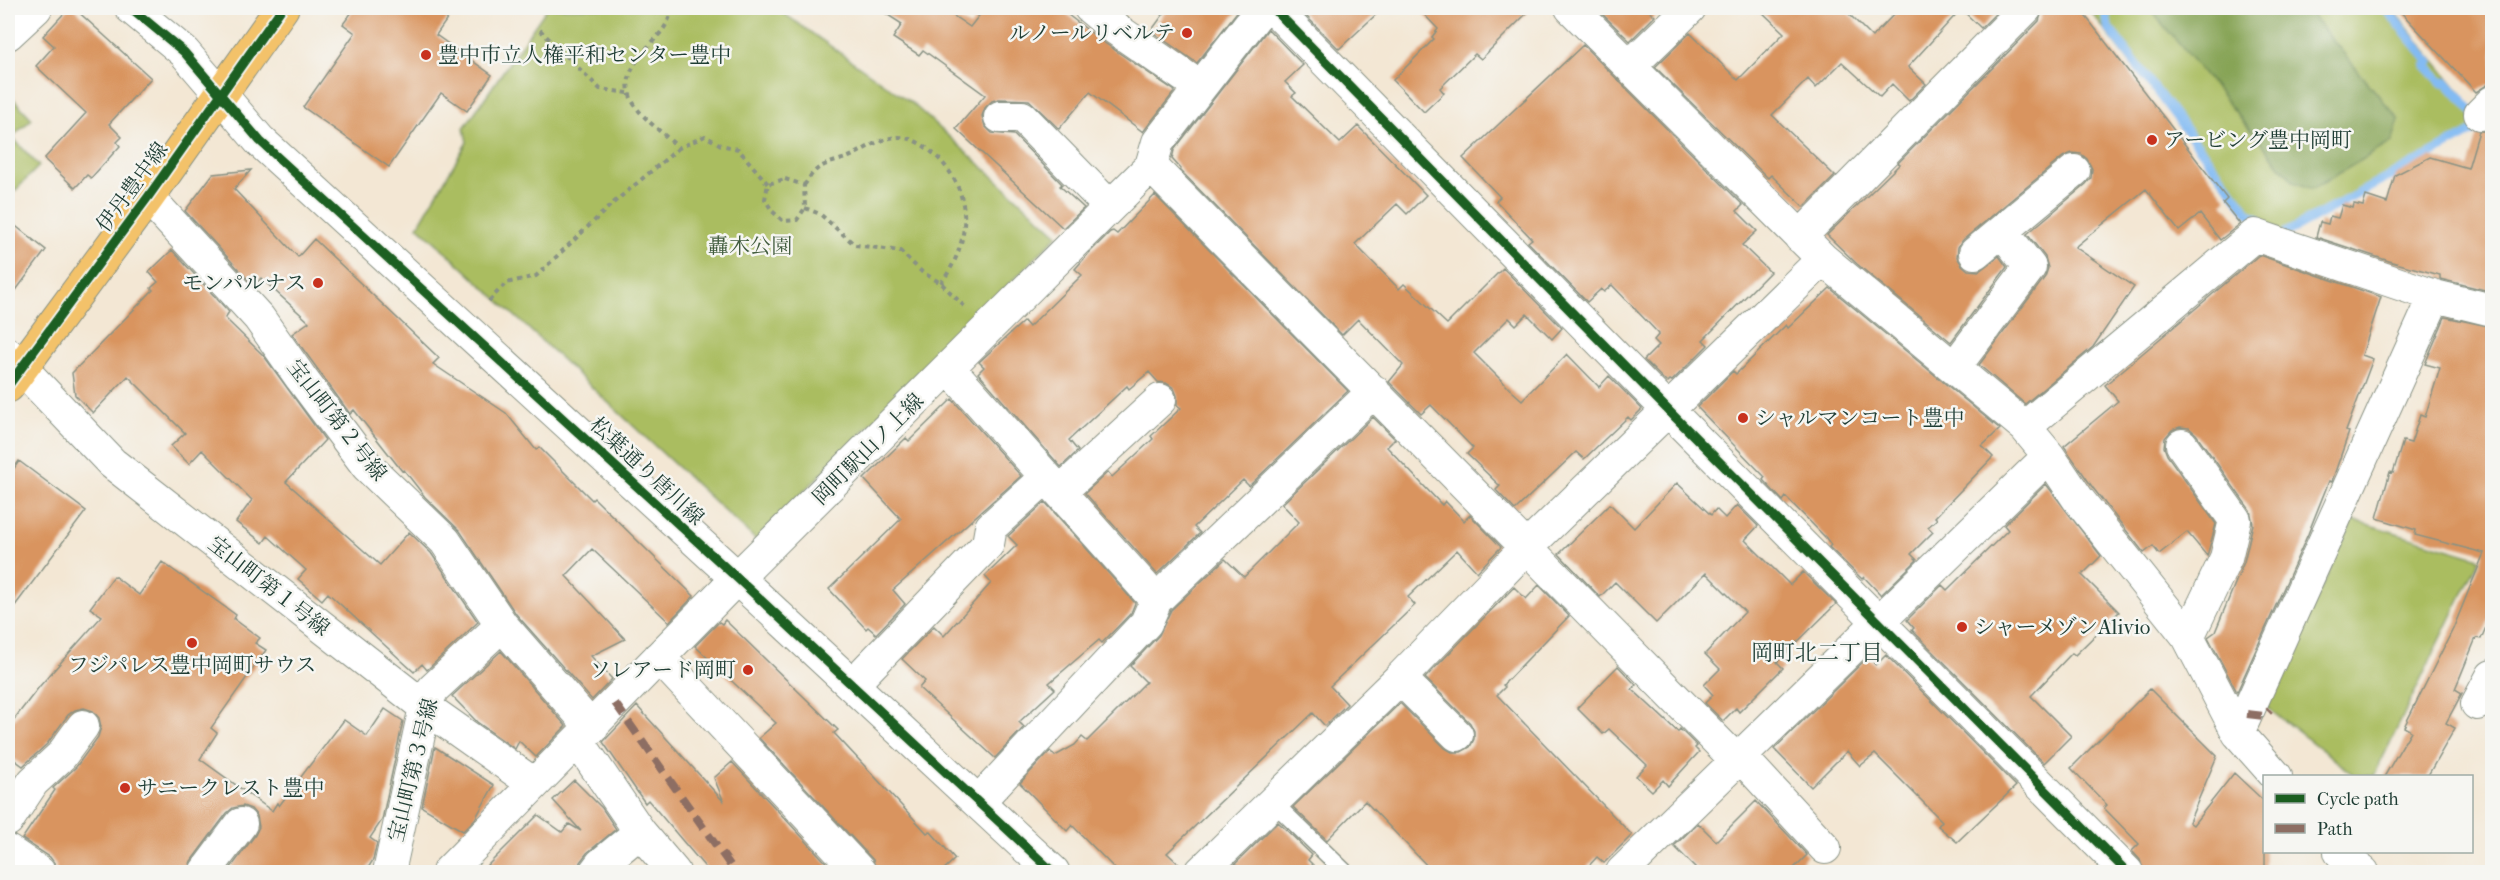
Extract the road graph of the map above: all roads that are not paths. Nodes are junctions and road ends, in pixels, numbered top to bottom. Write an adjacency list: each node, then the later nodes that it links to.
1 (36, 8): 10 (street)
2 (131, 8): 13 (street)
3 (282, 8): 13 (main road, 伊丹豊中線)
4 (1090, 8): 12 (street)
5 (1262, 8): 12 (street, 岡町駅山ノ上線)
6 (1274, 8): 30 (street)
7 (1571, 8): 11 (street)
8 (1690, 8): 11 (street)
9 (2026, 8): 20 (street)
10 (8, 34)
11 (1630, 66): 20 (street)
12 (1200, 87): 15 (street, 岡町駅山ノ上線)
13 (220, 94): 17 (main road, 伊丹豊中線); 36 (street, 松葉通り唐川線)
14 (1000, 117): 18 (street)
15 (1151, 166): 18 (street, 岡町駅山ノ上線); 28 (street)
16 (2074, 171): 19 (street)
17 (148, 197): 27 (main road, 伊丹豊中線); 39 (street, 宝山町第２号線)
18 (1109, 206): 25 (street, 岡町駅山ノ上線)
19 (2002, 231): 21 (street); 26 (street)
20 (1800, 237): 22 (street)
21 (1976, 253)
22 (1823, 259): 26 (street); 30 (street)
23 (2435, 296): 24 (street); 31 (street); 48 (street)
24 (2493, 310)
25 (949, 368): 34 (street); 36 (street, 岡町駅山ノ上線)
26 (1954, 368): 31 (street)
27 (12, 369): 46 (street, 宝山町第１号線)
28 (1374, 391): 35 (street); 37 (street)
29 (1160, 400): 34 (street)
30 (1667, 409): 35 (street); 38 (street)
31 (2025, 427): 33 (street)
32 (2182, 445): 40 (street)
33 (2049, 456): 38 (street); 40 (street)
34 (1053, 484): 37 (street); 44 (street)
35 (1527, 547): 43 (street); 51 (street)
36 (737, 578): 41 (street, 岡町駅山ノ上線); 44 (street, 松葉通り唐川線)
37 (1156, 600): 54 (street)
38 (1878, 621): 51 (street); 72 (street)
39 (502, 625): 46 (street, 宝山町第３号線); 49 (street, 宝山町第２号線)
40 (2188, 637): 48 (street)
41 (659, 657): 49 (street, 岡町駅山ノ上線); 67 (street)
42 (2493, 676): 45 (street)
43 (1400, 678): 50 (street); 55 (street)
44 (852, 685): 54 (street, 松葉通り唐川線)
45 (2476, 704)
46 (425, 707): 53 (street, 宝山町第１号線); 63 (street, 宝山町第３号線)
47 (83, 726): 56 (street)
48 (2238, 733): 52 (street)
49 (585, 734): 53 (street, 岡町駅山ノ上線); 58 (street, 宝山町第２号線)
50 (1457, 735)
51 (1739, 759): 59 (street); 71 (street)
52 (2274, 775)
53 (534, 784): 64 (street, 岡町駅山ノ上線)
54 (978, 802): 68 (street, 松葉通り唐川線)
55 (1273, 802): 69 (street); 70 (lane)
56 (8, 820)
57 (241, 824): 62 (street)
58 (640, 832): 65 (street); 66 (street, 宝山町第２号線)
59 (1825, 848)
60 (8, 851): 61 (street)
61 (39, 873)
62 (204, 873)
63 (389, 873)
64 (448, 873)
65 (595, 873)
66 (674, 873)
67 (860, 873)
68 (1053, 873)
69 (1201, 873)
70 (1344, 873)
71 (1622, 873)
72 (2127, 873)

